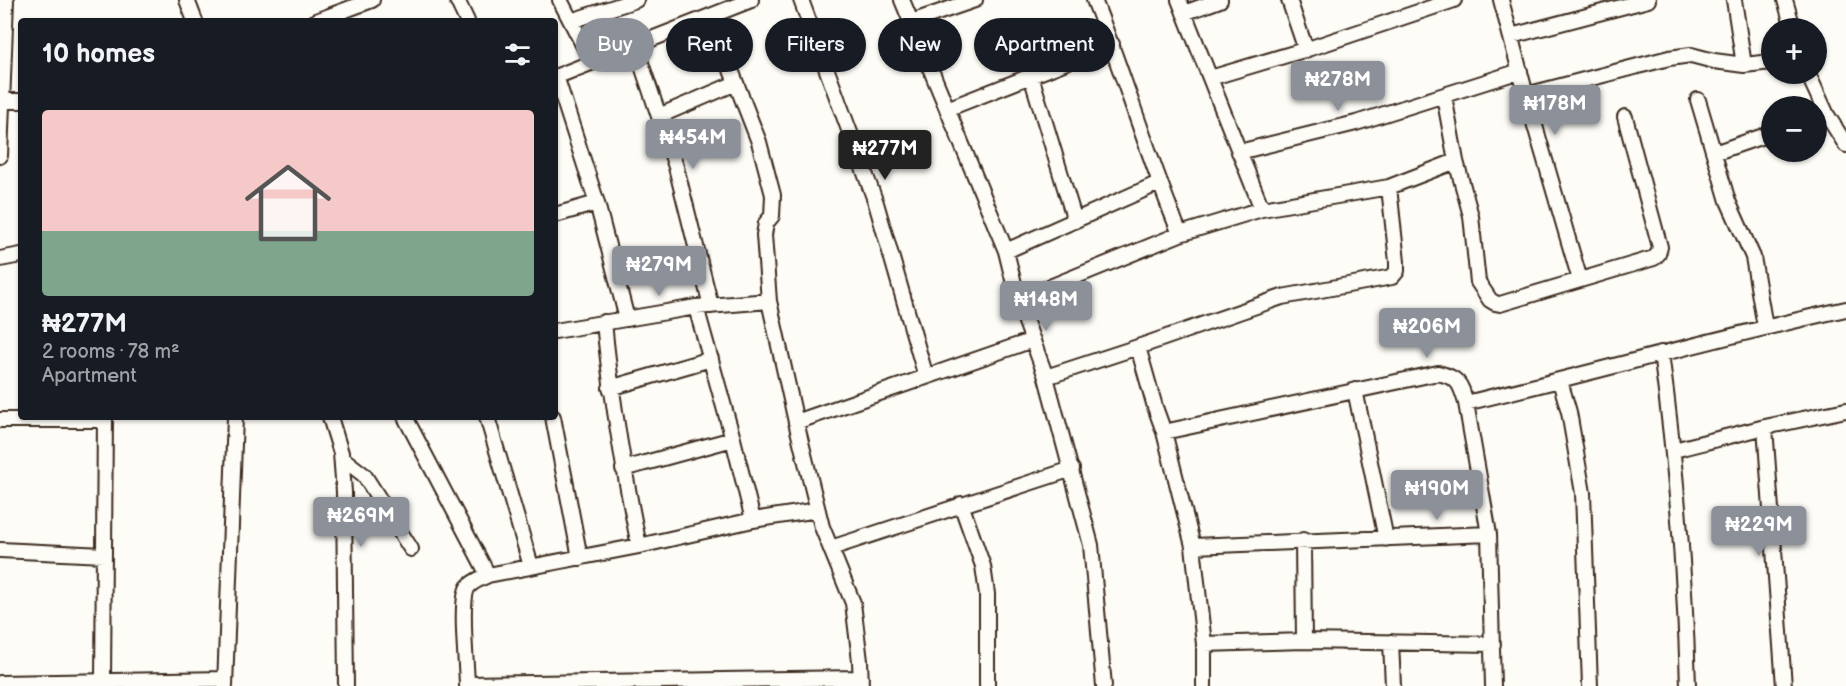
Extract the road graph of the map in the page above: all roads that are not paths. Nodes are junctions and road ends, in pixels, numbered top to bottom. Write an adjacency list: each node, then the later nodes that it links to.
1 (6, 0): 50 (street)
2 (187, 0): 22 (street)
3 (372, 0): 23 (street)
4 (457, 0): 24 (street)
5 (560, 0): 29 (street)
6 (636, 0): 29 (street)
7 (801, 0): 86 (street)
8 (902, 0): 25 (street)
9 (975, 0): 26 (street)
10 (1094, 0): 27 (street)
11 (1220, 0): 20 (street)
12 (1289, 0): 33 (street)
13 (1454, 0): 19 (street)
14 (1501, 0): 31 (street)
15 (1648, 0): 31 (street)
16 (1734, 0): 36 (street)
17 (1785, 0): 28 (street)
18 (747, 1): 21 (street)
19 (1428, 4): 33 (street)
20 (1181, 6): 44 (street)
21 (710, 16): 32 (street); 45 (street)
22 (194, 18)
23 (324, 18)
24 (466, 18)
25 (909, 18)
26 (923, 18)
27 (1101, 18)
28 (1790, 18)
29 (571, 21): 30 (street)
30 (576, 31)
31 (1511, 36): 38 (street)
32 (654, 38)
33 (1306, 50): 44 (street)
34 (1115, 53): 62 (street)
35 (1761, 63): 36 (street)
36 (1744, 65): 47 (street)
37 (576, 69): 42 (street)
38 (1520, 71): 47 (street); 48 (street)
39 (644, 72): 53 (street)
40 (932, 72): 52 (street)
41 (1041, 72): 43 (street)
42 (558, 75)
43 (1031, 76): 52 (street); 67 (street)
44 (1210, 78): 58 (street)
45 (736, 82): 53 (street); 74 (street)
46 (558, 85): 64 (street)
47 (1526, 95): 72 (street)
48 (1444, 96): 58 (street); 61 (street)
49 (1698, 100): 59 (street)
50 (2, 101): 51 (street); 60 (street)
51 (18, 101)
52 (947, 109): 69 (street)
53 (659, 116): 75 (street)
54 (1625, 117): 72 (street)
55 (1827, 121): 57 (street)
56 (1761, 137): 59 (street)
57 (1845, 141)
58 (1239, 152): 65 (street)
59 (1714, 153): 80 (street)
60 (0, 156)
61 (1456, 161): 63 (street); 72 (street)
62 (1159, 183): 67 (street); 68 (street)
63 (1389, 187): 65 (street); 83 (street)
64 (597, 203): 66 (street); 78 (street)
65 (1262, 209): 68 (street)
66 (558, 214)
67 (1075, 221): 69 (street)
68 (1180, 234): 73 (street)
69 (1006, 251): 73 (street)
70 (18, 256): 71 (street)
71 (0, 259)
72 (1581, 280)
73 (1018, 300): 82 (street)
74 (769, 301): 75 (street); 101 (street)
75 (711, 306): 76 (street)
76 (696, 307): 78 (street); 85 (street)
77 (1846, 309): 80 (street)
78 (627, 319): 79 (street)
79 (604, 322): 81 (street); 89 (street)
80 (1765, 327): 84 (street)
81 (558, 330)
82 (1033, 340): 86 (street); 87 (street)
83 (1138, 347): 87 (street); 103 (street)
84 (1661, 353): 88 (street); 105 (street)
85 (711, 359): 89 (street); 104 (street)
86 (926, 377): 101 (street)
87 (1046, 377): 108 (street)
88 (1560, 381): 91 (street); 139 (street)
89 (610, 388): 107 (street)
90 (1355, 390): 91 (street); 103 (street); 113 (street)
91 (1466, 403): 112 (street)
92 (1846, 410): 102 (street)
93 (0, 420): 94 (street)
94 (18, 420)
95 (105, 420): 120 (street)
96 (235, 420): 131 (street)
97 (331, 420): 106 (street)
98 (407, 420): 123 (street)
99 (488, 420): 122 (street)
100 (554, 420): 121 (street)
101 (796, 422): 110 (street)
102 (1765, 427): 105 (street); 141 (street)
103 (1164, 432): 116 (street)
104 (733, 439): 107 (street); 111 (street)
105 (1674, 450): 140 (street)
106 (342, 458): 118 (street); 133 (street)
107 (623, 469): 115 (street)
108 (1072, 469): 109 (street); 135 (street)
109 (961, 504): 117 (street); 134 (street)
110 (818, 510): 111 (street); 117 (street)
111 (753, 520): 115 (street)
112 (1489, 534): 113 (street); 127 (street)
113 (1386, 539): 114 (street)
114 (1303, 540): 116 (street); 124 (street)
115 (639, 546): 121 (street)
116 (1193, 546): 126 (street)
117 (831, 548): 129 (street)
118 (411, 549)
119 (0, 550): 120 (street)
120 (104, 555): 128 (street)
121 (580, 558): 122 (street)
122 (531, 566): 123 (street)
123 (489, 575): 132 (street)
124 (1304, 641): 125 (street); 126 (street)
125 (1391, 642): 127 (street); 137 (street)
126 (1204, 644): 136 (street)
127 (1493, 644): 138 (street)
128 (103, 681): 130 (street); 131 (street)
129 (861, 682): 132 (street)
130 (0, 683)
131 (225, 683)
132 (467, 685)
133 (346, 686)
134 (987, 686)
135 (1104, 686)
136 (1204, 686)
137 (1393, 686)
138 (1493, 686)
139 (1590, 686)
140 (1688, 686)
141 (1784, 686)

